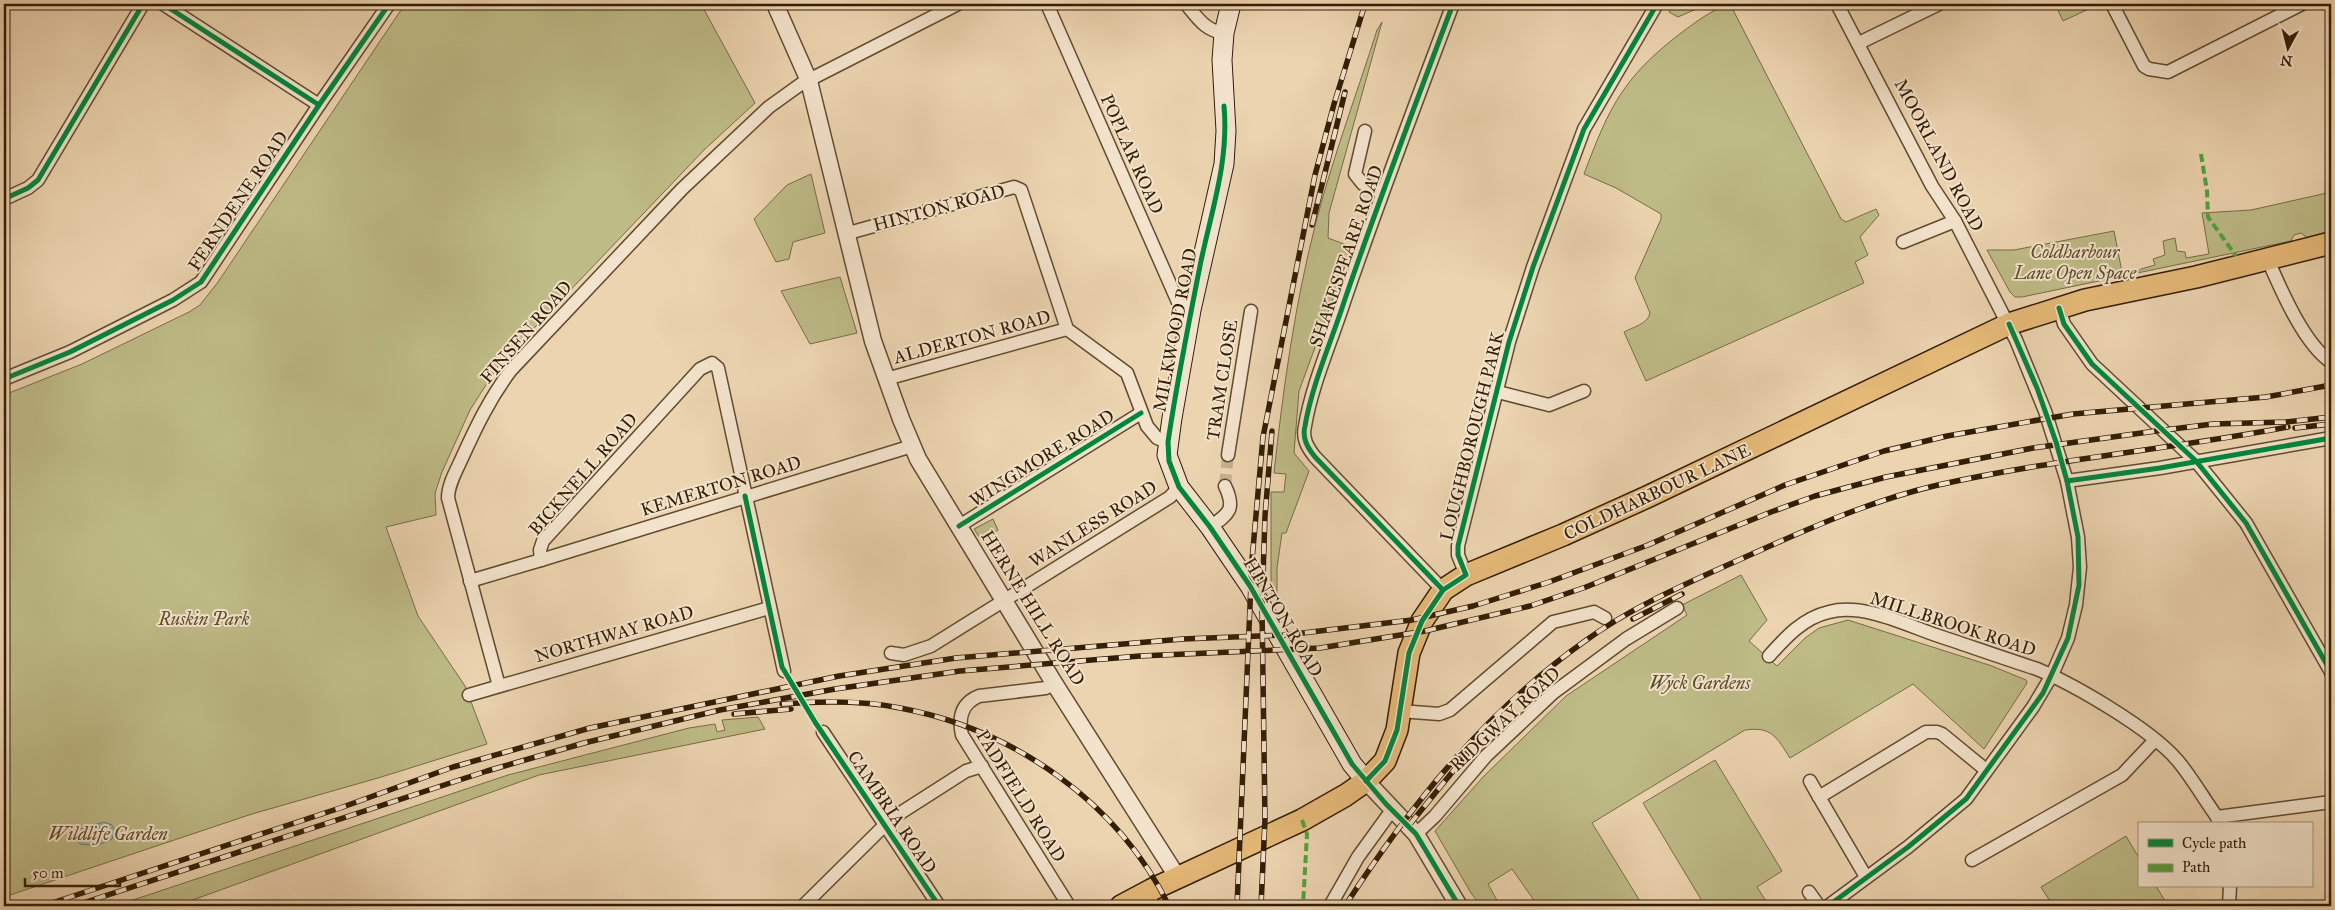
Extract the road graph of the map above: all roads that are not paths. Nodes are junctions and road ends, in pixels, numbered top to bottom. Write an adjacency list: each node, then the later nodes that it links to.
1 (143, 4): 21 (street)
2 (163, 4): 18 (street)
3 (389, 4): 18 (street, FERNDENE ROAD)
4 (775, 4): 17 (street, HERNE HILL ROAD)
5 (958, 4): 17 (street, FINSEN ROAD)
6 (1047, 4): 28 (street, POPLAR ROAD)
7 (1186, 4): 15 (street)
8 (1231, 4): 15 (main road, MILKWOOD ROAD)
9 (1453, 4): 20 (street, SHAKESPEARE ROAD)
10 (1657, 4): 36 (street, LOUGHBOROUGH PARK)
11 (1837, 4): 16 (street, MOORLAND ROAD)
12 (1939, 4): 16 (street)
13 (2112, 4): 14 (street)
14 (2302, 4)
15 (1224, 32): 28 (main road, MILKWOOD ROAD)
16 (1859, 43): 22 (street, MOORLAND ROAD)
17 (809, 81): 23 (street, HERNE HILL ROAD); 51 (street, FINSEN ROAD)
18 (318, 105): 33 (street, FERNDENE ROAD)
19 (1365, 131): 20 (street)
20 (1381, 192): 52 (street, SHAKESPEARE ROAD)
21 (4, 199)
22 (1954, 221): 24 (street); 30 (street, MOORLAND ROAD)
23 (845, 234): 31 (street, HINTON ROAD); 34 (street, HERNE HILL ROAD)
24 (1903, 242)
25 (2331, 244): 26 (main road, COLDHARBOUR LANE)
26 (2268, 260): 27 (main road, COLDHARBOUR LANE); 32 (street)
27 (2058, 308): 30 (main road, COLDHARBOUR LANE); 42 (street)
28 (1191, 310): 39 (main road, MILKWOOD ROAD)
29 (1251, 311): 41 (street, TRAM CLOSE)
30 (2009, 324): 43 (street, MOORLAND ROAD); 50 (main road, COLDHARBOUR LANE)
31 (1067, 329): 34 (street, ALDERTON ROAD); 37 (street)
32 (2331, 362)
33 (4, 379)
34 (886, 379): 40 (street, HERNE HILL ROAD)
35 (1584, 391): 36 (street)
36 (1498, 392): 50 (street, LOUGHBOROUGH PARK)
37 (1141, 413): 39 (street); 47 (street, WINGMORE ROAD)
38 (2331, 438): 42 (street)
39 (1168, 442): 45 (main road, HINTON ROAD)
40 (912, 446): 46 (street, KEMERTON ROAD); 47 (street, HERNE HILL ROAD)
41 (1228, 455)
42 (2196, 461): 43 (street); 60 (street)
43 (2067, 481): 61 (street, MOORLAND ROAD)
44 (1225, 486): 48 (street)
45 (1179, 487): 48 (main road, HINTON ROAD); 53 (street, WANLESS ROAD)
46 (745, 496): 49 (street, KEMERTON ROAD); 49 (street, BICKNELL ROAD); 54 (street)
47 (959, 526): 53 (street, HERNE HILL ROAD)
48 (1210, 527): 70 (main road, HINTON ROAD)
49 (541, 560): 51 (street, BICKNELL ROAD)
50 (1466, 575): 52 (main road, COLDHARBOUR LANE)
51 (470, 581): 63 (street, FINSEN ROAD)
52 (1443, 590): 65 (main road, COLDHARBOUR LANE)
53 (1004, 600): 57 (street, WANLESS ROAD); 62 (street, HERNE HILL ROAD)
54 (770, 608): 59 (street); 63 (street, NORTHWAY ROAD)
55 (1677, 608): 77 (street, RIDGWAY ROAD)
56 (1605, 618): 65 (street)
57 (891, 653)
58 (1769, 656): 61 (street, MILLBROOK ROAD)
59 (784, 671)
60 (2331, 672)
61 (2052, 675): 67 (street, MILLBROOK ROAD); 69 (street, MOORLAND ROAD)
62 (1054, 683): 68 (street, PADFIELD ROAD); 80 (street, HERNE HILL ROAD)
63 (499, 686): 64 (street, NORTHWAY ROAD)
64 (469, 695)
65 (1400, 711): 70 (main road, COLDHARBOUR LANE)
66 (823, 732): 76 (street, CAMBRIA ROAD)
67 (2154, 740): 75 (street, MILLBROOK ROAD); 78 (street)
68 (982, 766): 76 (street); 87 (street, PADFIELD ROAD)
69 (1986, 770): 72 (street); 79 (street, MOORLAND ROAD)
70 (1366, 781): 74 (street); 80 (main road, COLDHARBOUR LANE)
71 (1810, 781): 72 (street)
72 (1819, 797): 79 (street)
73 (2331, 802): 75 (street)
74 (1392, 810): 77 (street); 89 (street)
75 (2218, 820)
76 (885, 824): 85 (street); 86 (street, CAMBRIA ROAD)
77 (1416, 834): 90 (street)
78 (1972, 860)
79 (1866, 877): 84 (street, MOORLAND ROAD)
80 (1178, 878): 83 (main road, COLDHARBOUR LANE)
81 (2230, 888): 92 (street)
82 (1809, 892): 91 (street)
83 (1150, 899): 88 (main road, COLDHARBOUR LANE)
84 (1836, 904)
85 (803, 906)
86 (939, 906)
87 (1069, 906)
88 (1121, 906)
89 (1330, 906)
90 (1459, 906)
91 (1819, 906)
92 (2229, 906)

